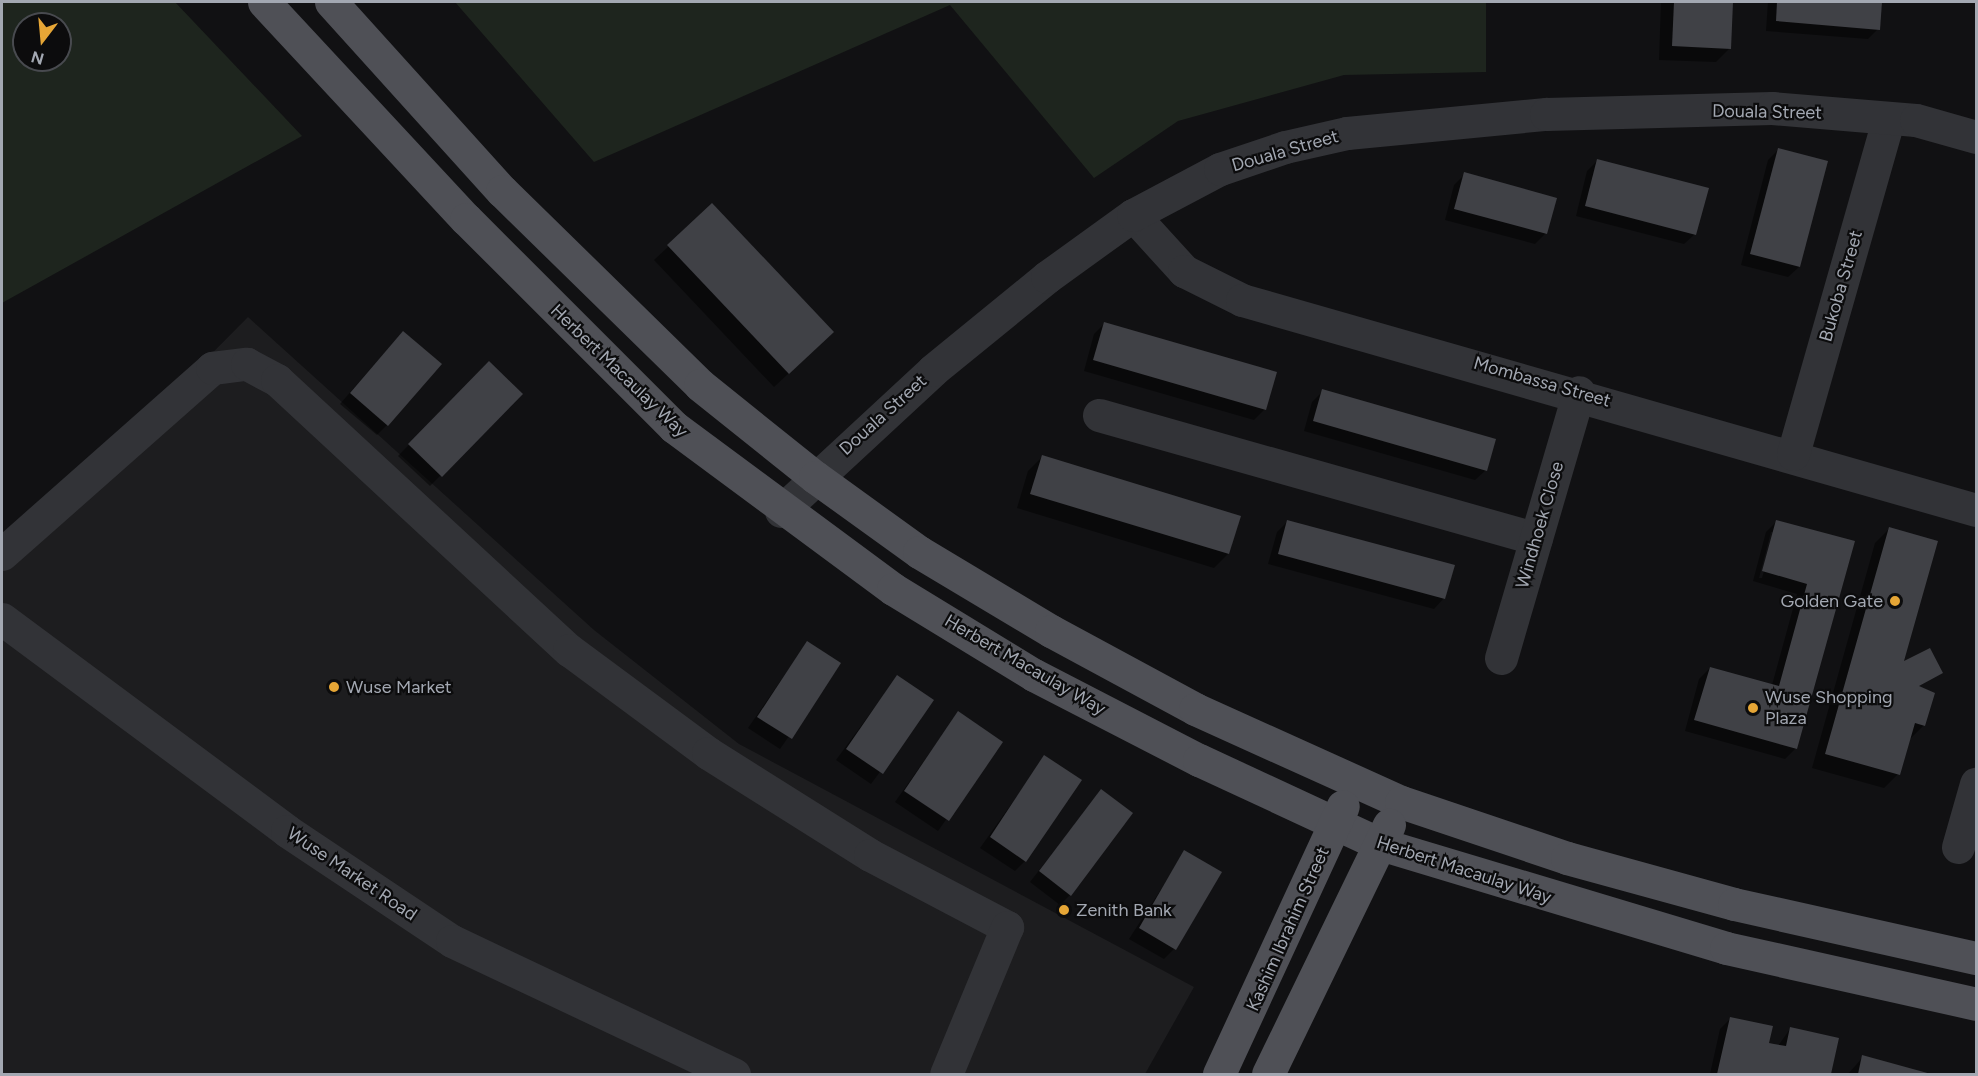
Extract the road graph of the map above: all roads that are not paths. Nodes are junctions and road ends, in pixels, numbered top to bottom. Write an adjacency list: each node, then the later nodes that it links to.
1 (264, 2): 11 (main road, Herbert Macaulay Way)
2 (334, 4): 9 (main road)
3 (1889, 117): 4 (street, Douala Street); 5 (street, Douala Street); 8 (street, Bukoba Street)
4 (1977, 137)
5 (1133, 215): 6 (street, Mombassa Street); 9 (street, Douala Street)
6 (1579, 392): 8 (street, Mombassa Street); 12 (street, Windhoek Close)
7 (1099, 415): 12 (street)
8 (1793, 454): 10 (street, Mombassa Street)
9 (815, 477): 11 (street, Douala Street); 16 (main road)
10 (1977, 510)
11 (782, 511): 19 (main road, Herbert Macaulay Way)
12 (1536, 539): 15 (street, Windhoek Close)
13 (2, 554): 25 (street)
14 (2, 618): 24 (street, Wuse Market Road)
15 (1501, 658)
16 (1354, 782): 18 (main road); 19 (main road, Kashim Ibrahim Street)
17 (1977, 784): 21 (street)
18 (1401, 802): 20 (main road); 22 (main road)
19 (1335, 825): 20 (main road, Herbert Macaulay Way); 26 (main road, Kashim Ibrahim Street)
20 (1380, 844): 23 (main road, Herbert Macaulay Way); 27 (main road)
21 (1958, 847)
22 (1977, 958)
23 (1977, 1004)
24 (735, 1074)
25 (946, 1074)
26 (1219, 1074)
27 (1268, 1074)

